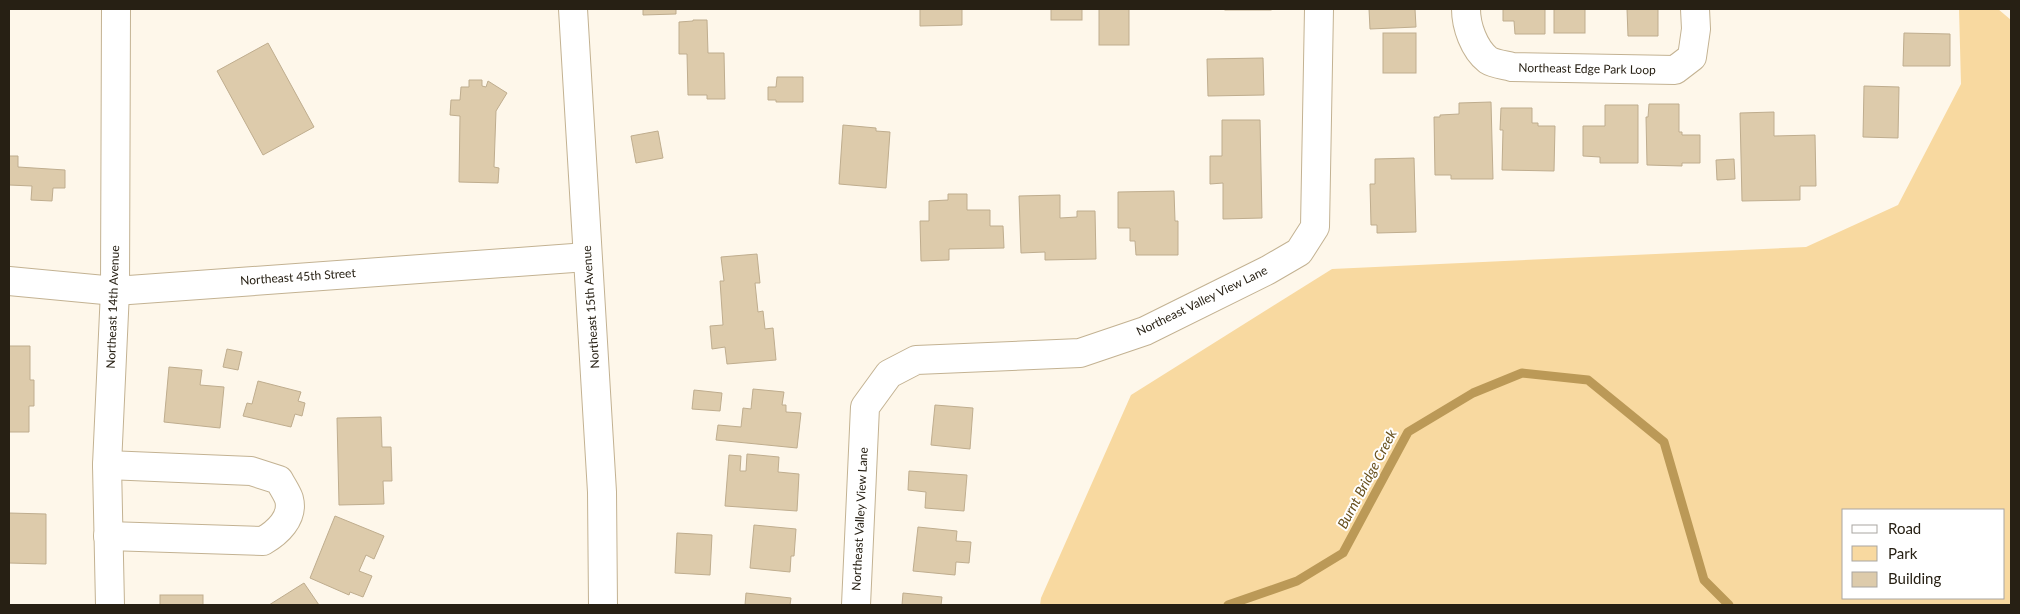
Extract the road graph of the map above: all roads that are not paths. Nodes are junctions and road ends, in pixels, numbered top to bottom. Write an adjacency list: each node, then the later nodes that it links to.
1 (116, 9): 8 (street, Northeast 14th Avenue)
2 (573, 9): 6 (street, Northeast 15th Avenue)
3 (1319, 9): 13 (street, Northeast Valley View Lane)
4 (1466, 9): 5 (street, Northeast Edge Park Loop)
5 (1695, 9)
6 (587, 257): 8 (street, Northeast 45th Street); 12 (street, Northeast 15th Avenue)
7 (9, 282): 8 (street, Northeast 45th Street)
8 (115, 291): 9 (street, Northeast 14th Avenue)
9 (108, 465): 10 (street, Northeast 14th Avenue); 10 (street)
10 (108, 536): 11 (street, Northeast 14th Avenue)
11 (110, 605)
12 (603, 605)
13 (856, 605)

